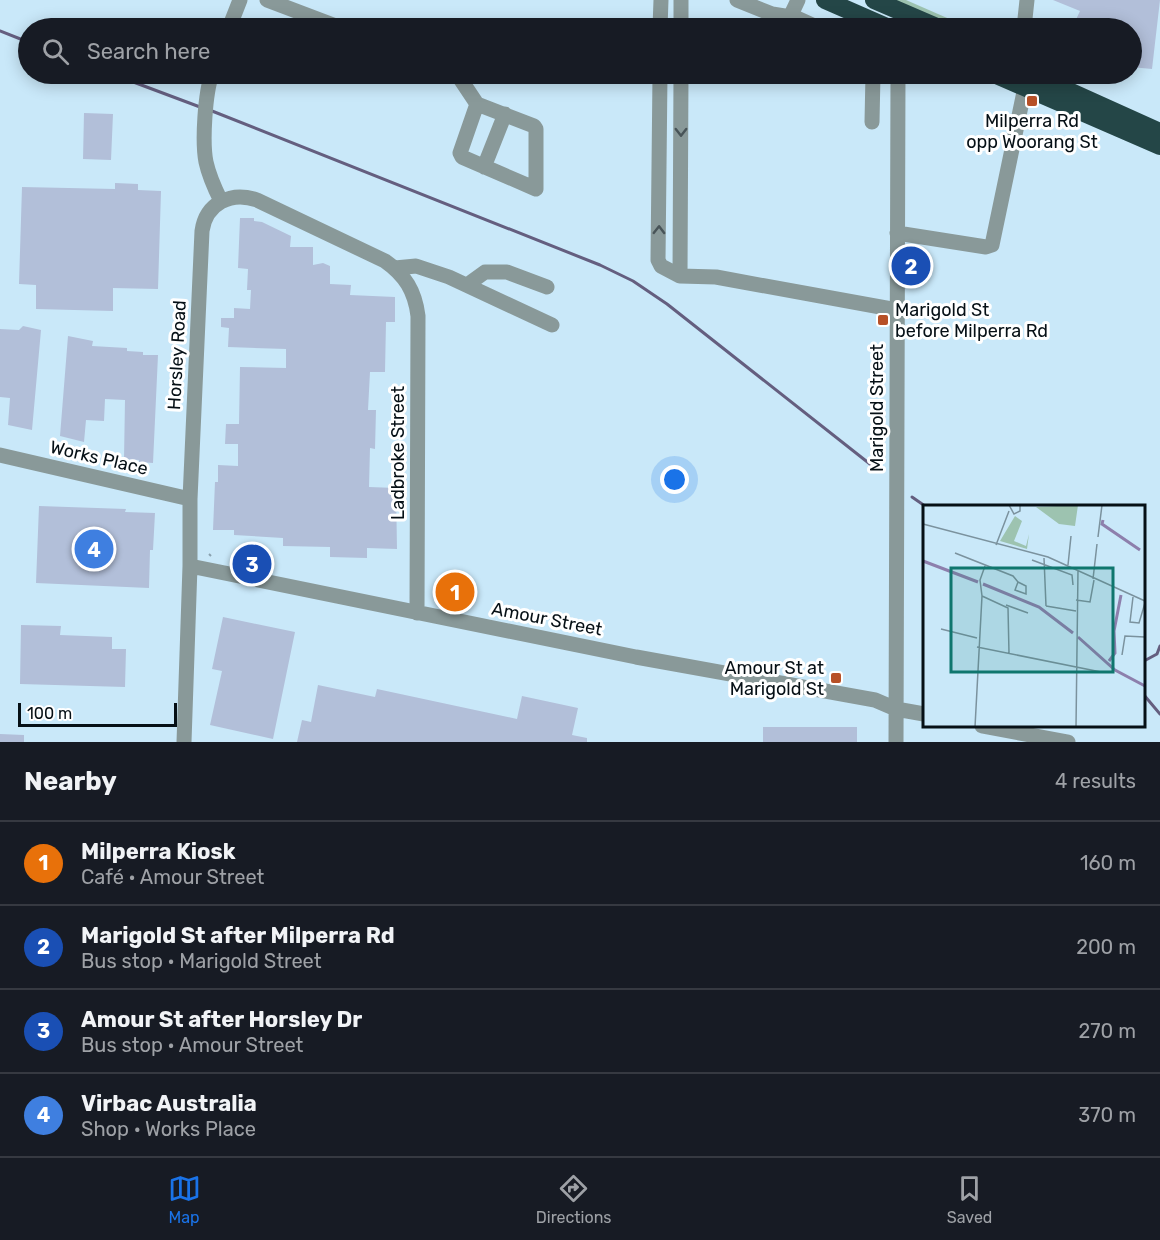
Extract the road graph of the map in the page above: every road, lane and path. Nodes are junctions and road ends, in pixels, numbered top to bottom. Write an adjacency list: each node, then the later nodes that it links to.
1 (240, 0): 11 (street)
2 (267, 0): 12 (street)
3 (661, 0): 13 (street)
4 (681, 0): 14 (street)
5 (737, 0): 10 (street)
6 (798, 0): 10 (street)
7 (825, 0): 16 (highway)
8 (873, 0): 17 (highway)
9 (1027, 0): 18 (street)
10 (790, 17): 15 (street)
11 (233, 18)
12 (315, 18)
13 (660, 18)
14 (681, 18)
15 (797, 18)
16 (866, 18)
17 (901, 18)
18 (1025, 18)
19 (209, 84): 34 (street)
20 (464, 84): 28 (street)
21 (660, 84): 37 (street, one-way to 21)
22 (681, 84): 37 (street, one-way to 37)
23 (873, 84): 29 (street)
24 (898, 84): 29 (street, Marigold Street)
25 (1022, 84): 35 (street)
26 (1033, 84): 32 (highway)
27 (1036, 84): 31 (highway)
28 (477, 104): 30 (street); 33 (street)
29 (898, 108): 35 (street, Marigold Street)
30 (505, 114): 33 (street); 33 (street)
31 (1160, 132)
32 (1160, 146)
33 (484, 167)
34 (221, 201): 36 (street); 43 (street, Horsley Road)
35 (897, 233): 40 (street, Marigold Street)
36 (394, 268): 38 (street); 45 (street, Ladbroke Street)
37 (680, 276): 40 (street)
38 (466, 285): 39 (street); 41 (street)
39 (547, 287)
40 (897, 310): 46 (street, Marigold Street)
41 (552, 325)
42 (0, 455): 43 (street, Works Place)
43 (190, 499): 44 (street, Horsley Road)
44 (190, 566): 45 (street, Amour Street); 49 (street, Horsley Road)
45 (417, 612): 46 (street, Amour Street)
46 (896, 709): 47 (street, Amour Street); 50 (street, Marigold Street)
47 (923, 714)
48 (987, 727): 51 (street)
49 (184, 742)
50 (896, 742)
51 (1068, 742)

